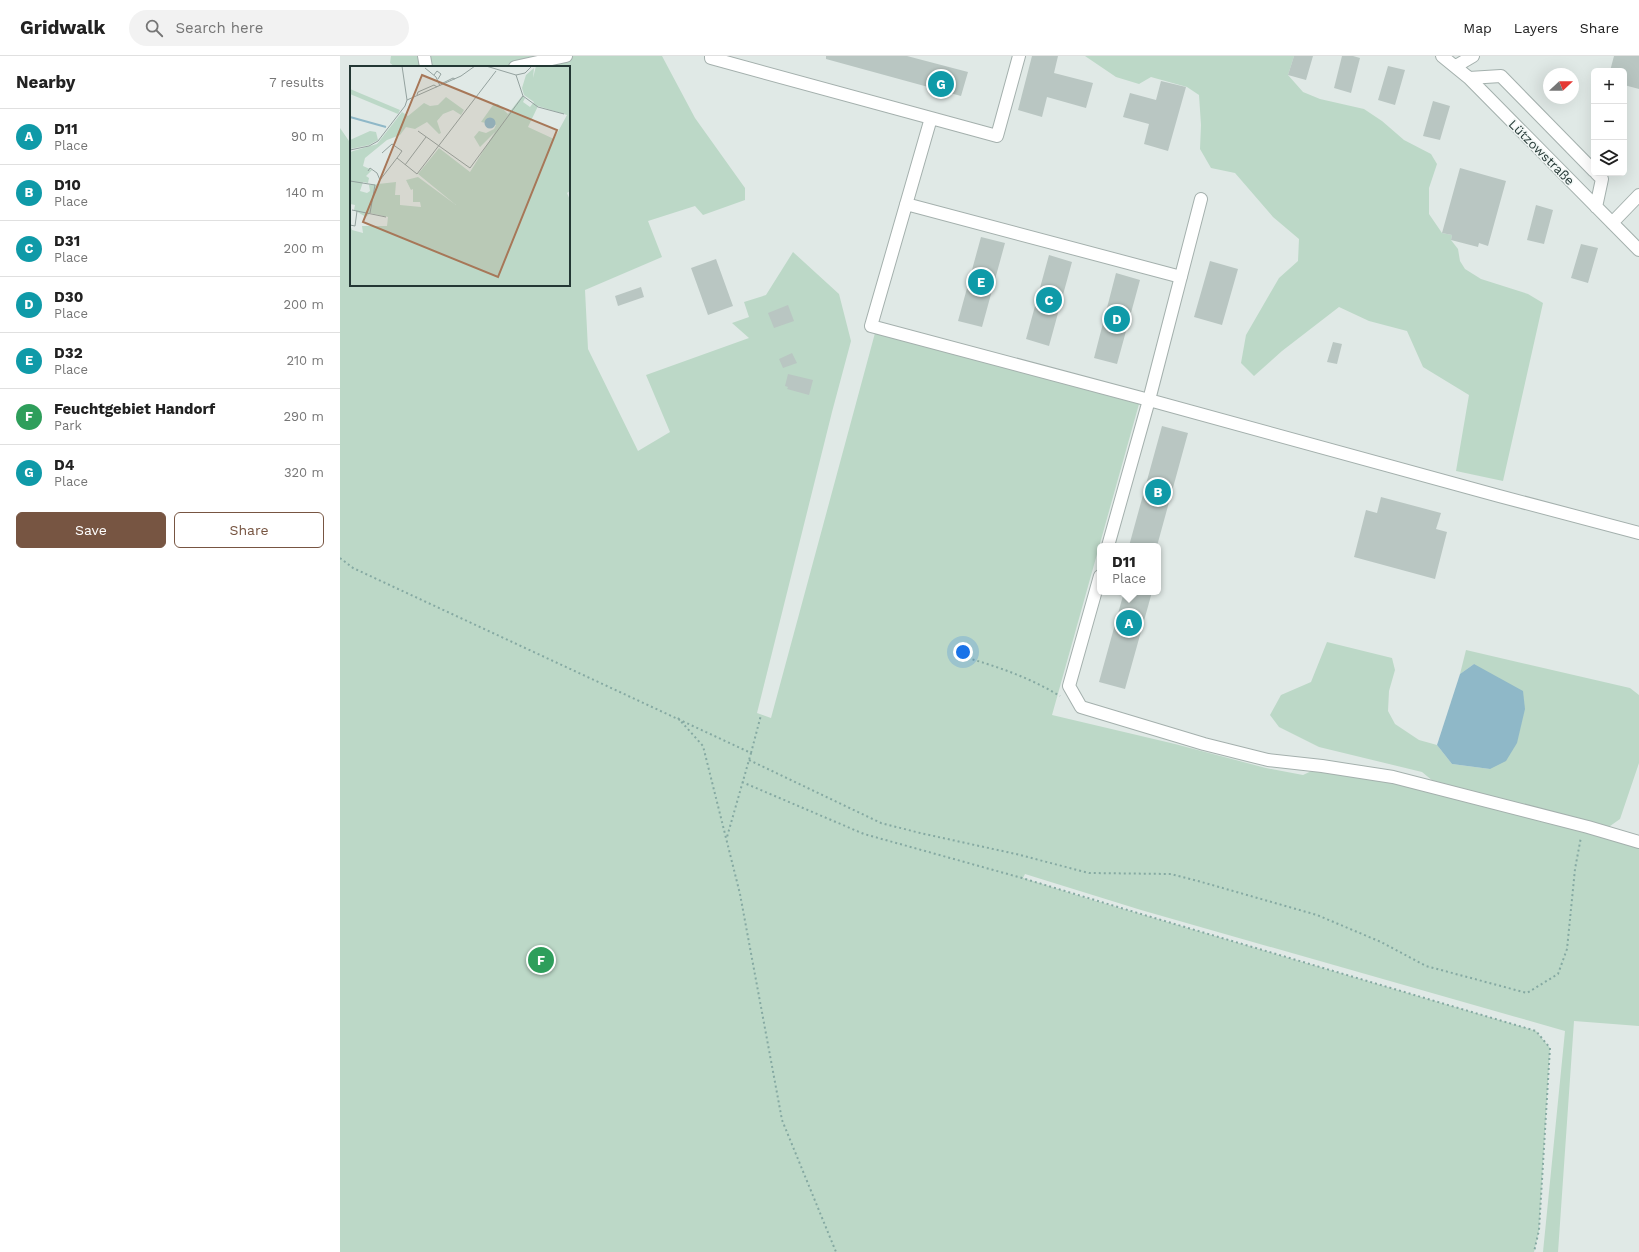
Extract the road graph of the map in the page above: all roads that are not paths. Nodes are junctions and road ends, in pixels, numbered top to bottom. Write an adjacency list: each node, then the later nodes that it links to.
1 (424, 56): 7 (street)
2 (566, 56): 8 (street)
3 (712, 56): 11 (street)
4 (1019, 56): 11 (street)
5 (1442, 56): 9 (street, Lützowstraße)
6 (1473, 56): 9 (street)
7 (426, 66)
8 (520, 66)
9 (1456, 66): 10 (street, Lützowstraße)
10 (1468, 78): 12 (street); 17 (street, Lützowstraße)
11 (931, 118): 16 (street)
12 (1591, 168)
13 (1599, 176): 17 (street)
14 (1639, 196): 18 (street)
15 (1201, 199): 21 (street)
16 (906, 204): 21 (street); 22 (street)
17 (1596, 207): 18 (street, Lützowstraße)
18 (1612, 222): 19 (street, Lützowstraße)
19 (1633, 239): 20 (street, Lützowstraße)
20 (1639, 250)
21 (1181, 277): 22 (street)
22 (1149, 400): 23 (street); 24 (street)
23 (1639, 533)
24 (1109, 543)
25 (1097, 587): 26 (street)
26 (1639, 842)

